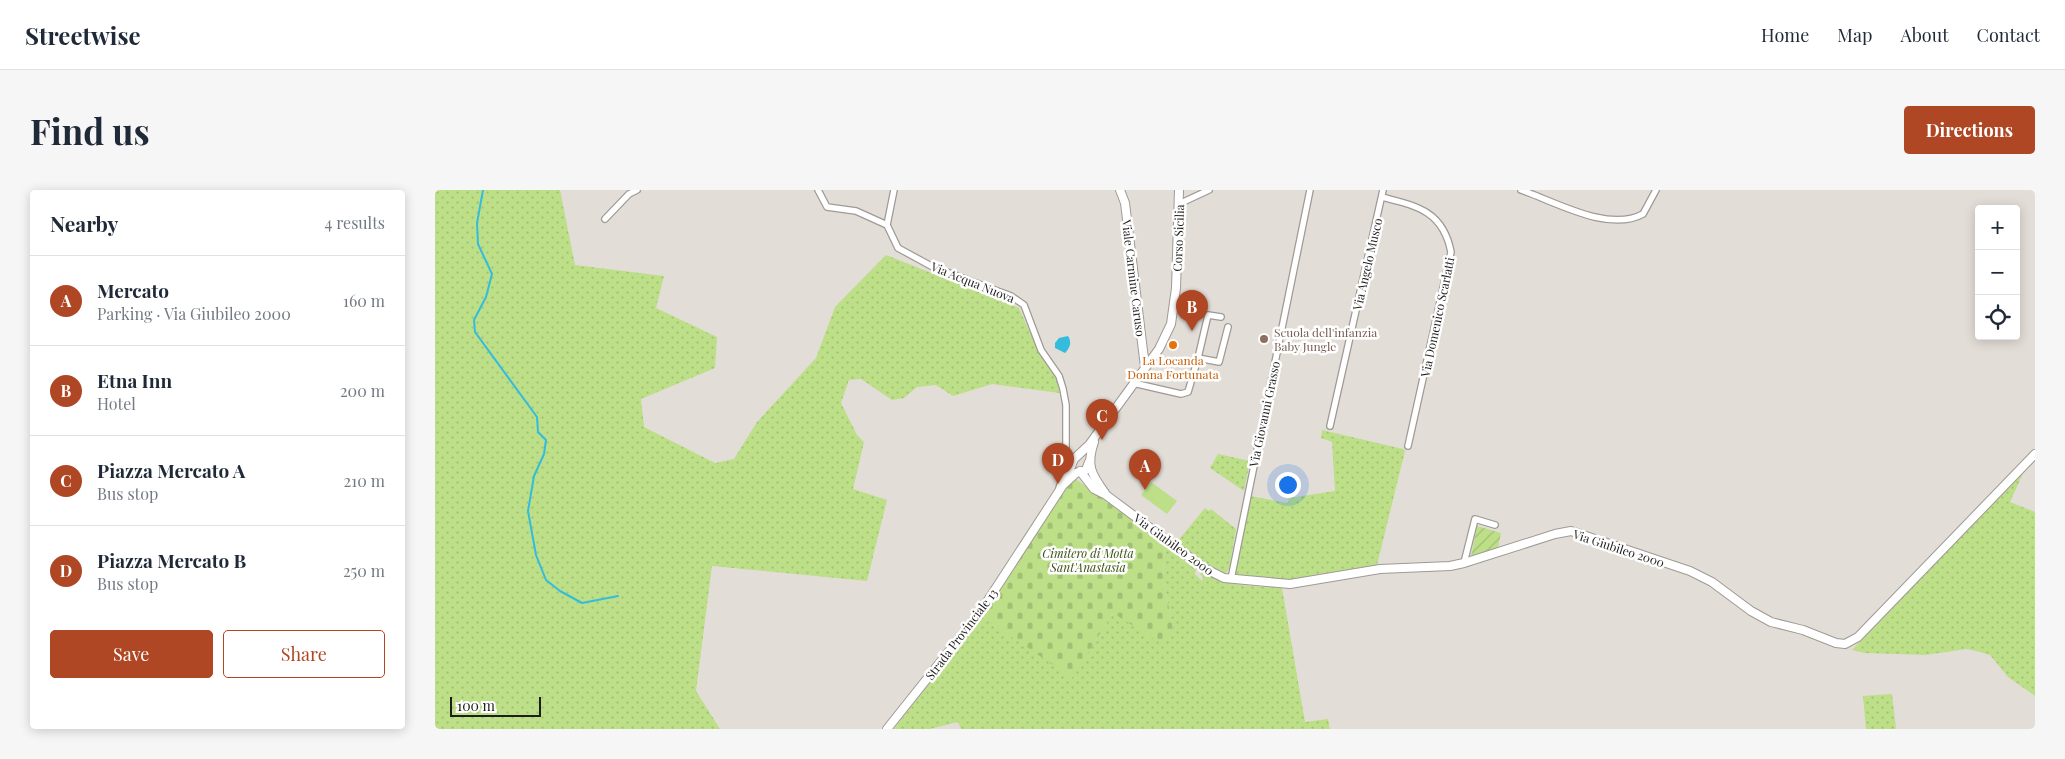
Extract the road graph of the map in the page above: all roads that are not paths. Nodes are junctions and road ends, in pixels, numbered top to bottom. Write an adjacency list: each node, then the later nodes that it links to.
1 (637, 190): 13 (street)
2 (818, 190): 14 (street)
3 (894, 190): 14 (street)
4 (1120, 190): 18 (street, Viale Carmine Caruso)
5 (1179, 190): 12 (street, Corso Sicilia)
6 (1209, 190): 12 (street)
7 (1310, 190): 33 (street, Via Giovanni Grasso)
8 (1383, 190): 11 (street, Via Angelo Musco)
9 (1521, 190): 10 (street)
10 (1656, 190)
11 (1382, 197): 20 (street, Via Angelo Musco); 22 (street, Via Domenico Scarlatti)
12 (1179, 204): 18 (street, Corso Sicilia)
13 (605, 219)
14 (887, 225): 25 (street, Via Acqua Nuova)
15 (1221, 318): 17 (street)
16 (1228, 327): 17 (street)
17 (1198, 358): 19 (street)
18 (1145, 367): 19 (street)
19 (1133, 383): 21 (street)
20 (1330, 426)
21 (1096, 435): 24 (street); 26 (street)
22 (1408, 446)
23 (2035, 454): 32 (street, Via Giubileo 2000)
24 (1080, 455): 25 (street); 26 (street)
25 (1071, 462): 27 (street); 28 (street); 30 (street, Via Acqua Nuova)
26 (1089, 462): 27 (street); 29 (street)
27 (1080, 471): 28 (street); 29 (street, Via Giubileo 2000)
28 (1063, 485): 30 (street, Strada Provinciale 13)
29 (1107, 495): 33 (street, Via Giubileo 2000)
30 (1056, 496): 34 (street, Strada Provinciale 13)
31 (1495, 524): 32 (street)
32 (1464, 563): 33 (street, Via Giubileo 2000)
33 (1231, 579)
34 (887, 729)

